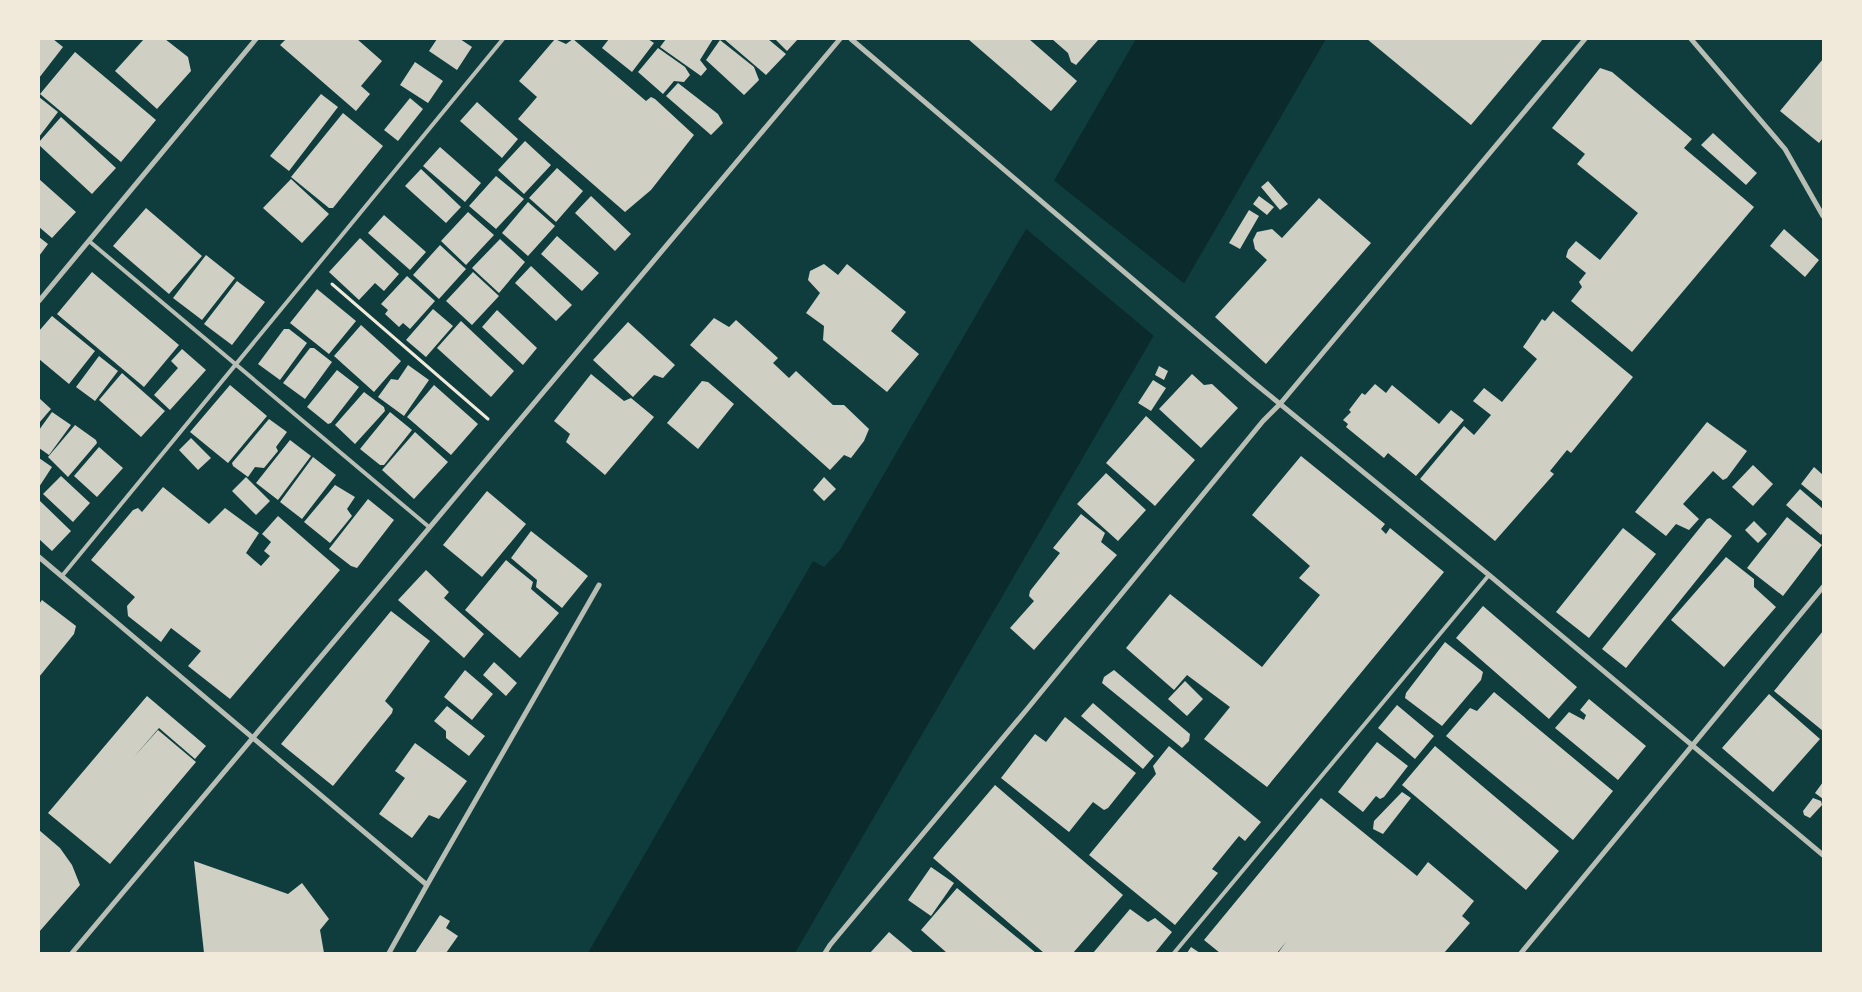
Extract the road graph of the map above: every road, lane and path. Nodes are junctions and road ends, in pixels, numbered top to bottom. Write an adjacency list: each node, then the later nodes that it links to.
1 (256, 39): 8 (street)
2 (503, 39): 9 (lane)
3 (840, 39): 13 (street)
4 (851, 39): 12 (street)
5 (1585, 39): 12 (street)
6 (1691, 39): 7 (street)
7 (1823, 216)
8 (89, 241): 10 (street); 11 (lane)
9 (314, 268): 11 (lane); 13 (path)
10 (39, 301)
11 (236, 365): 14 (lane); 17 (lane)
12 (1280, 404): 16 (street); 26 (street)
13 (506, 434): 14 (street)
14 (429, 527): 20 (street)
15 (39, 557): 17 (street)
16 (1489, 575): 21 (street); 27 (lane)
17 (62, 576): 20 (street)
18 (599, 585): 23 (street)
19 (1823, 587): 21 (street)
20 (254, 739): 23 (street); 24 (street)
21 (1693, 746): 22 (street); 28 (street)
22 (1823, 855)
23 (427, 885): 25 (street)
24 (72, 953)
25 (389, 953)
26 (825, 953)
27 (1174, 953)
28 (1521, 953)

